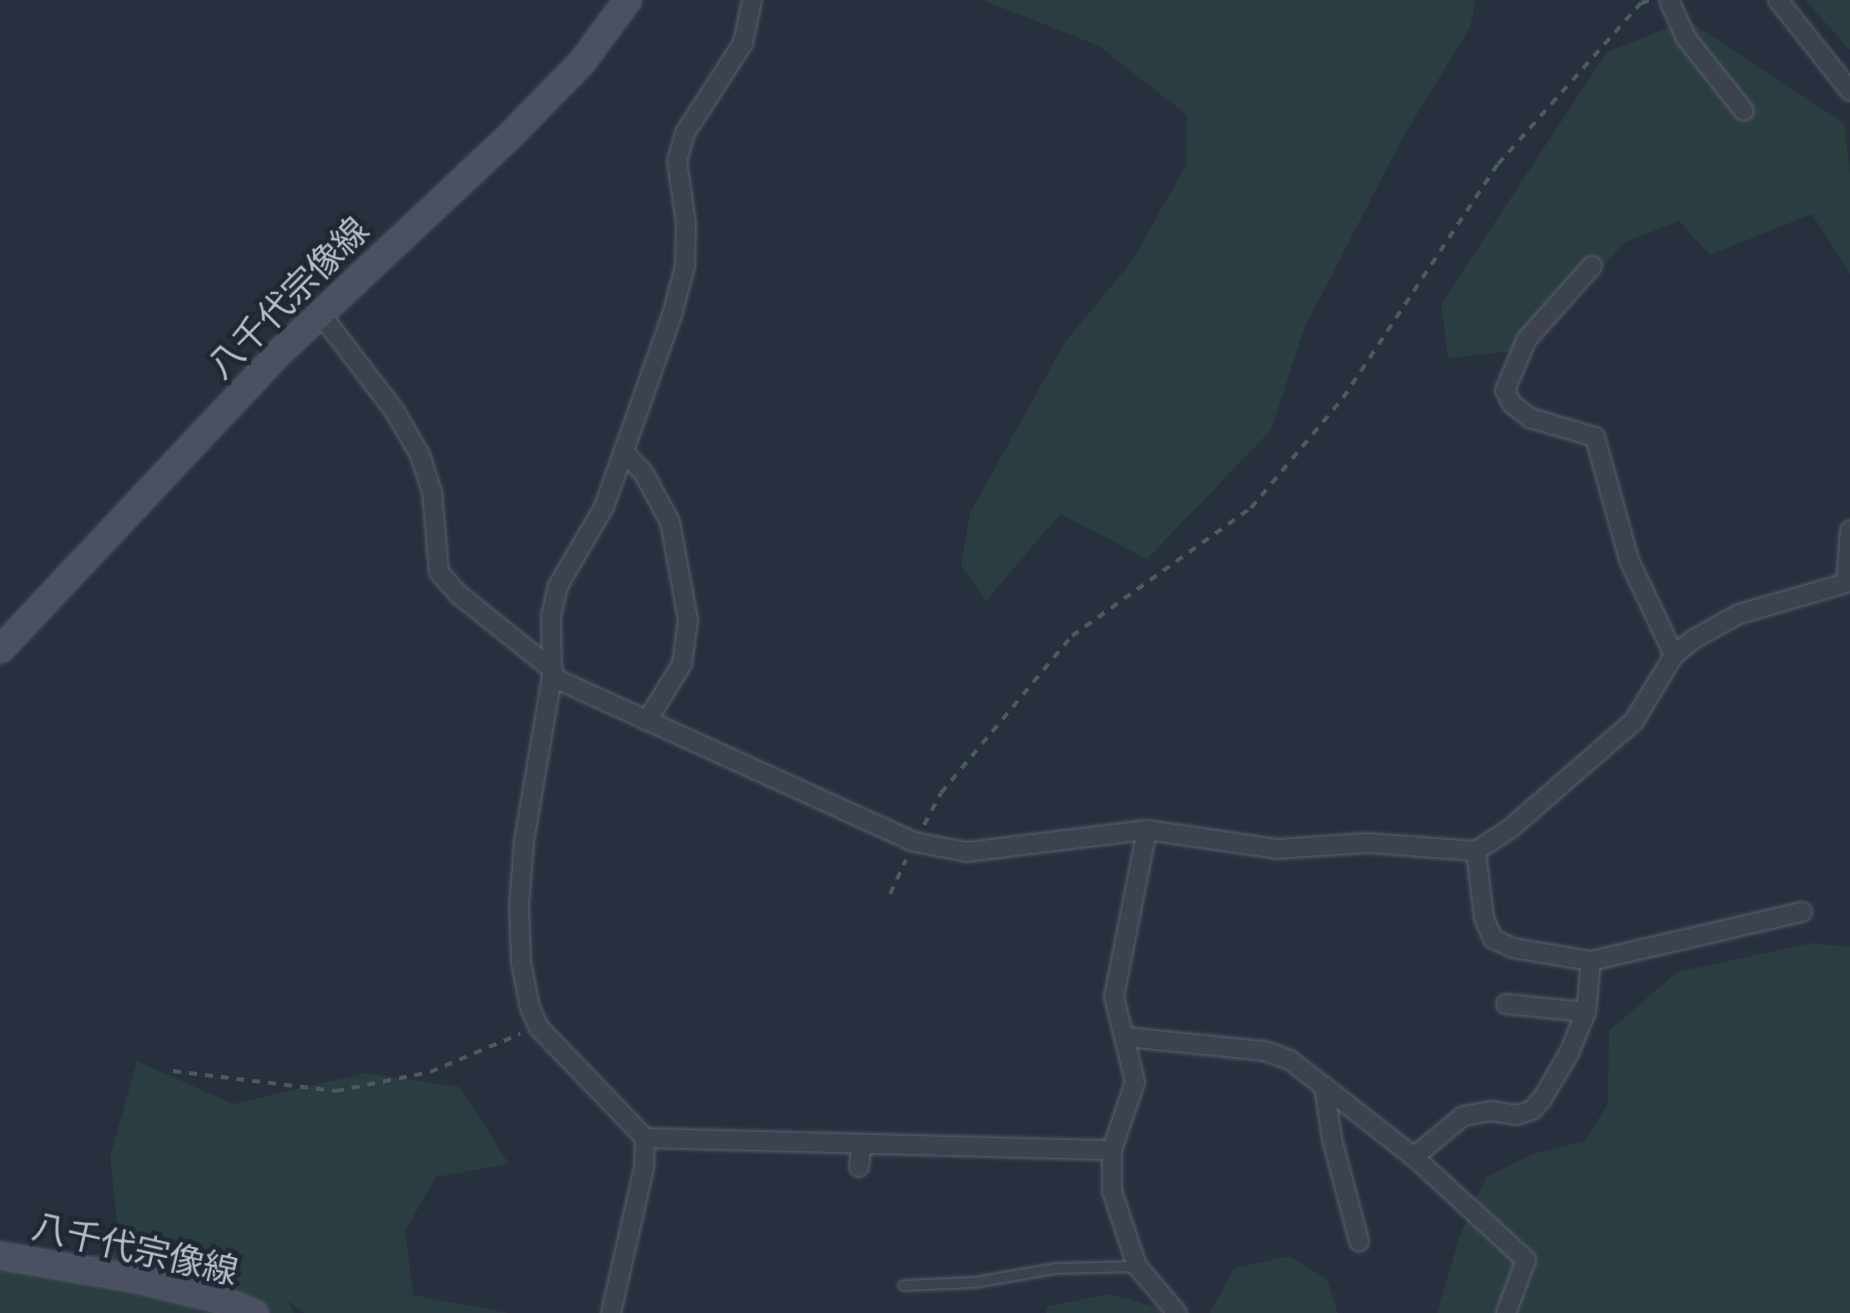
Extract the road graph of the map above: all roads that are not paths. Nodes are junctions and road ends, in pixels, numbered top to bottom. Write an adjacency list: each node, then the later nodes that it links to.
1 (626, 0): 8 (main road, 八千代宗像線)
2 (752, 0): 9 (street)
3 (1669, 0): 6 (street)
4 (1778, 0): 5 (street)
5 (1850, 91)
6 (1744, 111)
7 (1592, 266): 13 (street)
8 (320, 312): 12 (main road, 八千代宗像線); 14 (street)
9 (622, 452): 14 (street); 15 (street)
10 (1850, 530): 11 (street)
11 (1848, 582): 13 (street)
12 (0, 649)
13 (1674, 656): 17 (street)
14 (553, 674): 15 (street); 24 (street)
15 (646, 721): 16 (street)
16 (1148, 830): 17 (street); 22 (street)
17 (1476, 851): 19 (street)
18 (1802, 912): 19 (street)
19 (1591, 961): 21 (street)
20 (1506, 1004): 21 (street)
21 (1586, 1012): 27 (street)
22 (1126, 1038): 23 (street); 26 (street)
23 (1324, 1086): 27 (street); 29 (street)
24 (645, 1138): 25 (street); 34 (street)
25 (862, 1144): 26 (street); 28 (street)
26 (1112, 1150): 31 (street)
27 (1414, 1156): 36 (street)
28 (859, 1167)
29 (1359, 1242)
30 (0, 1255): 33 (main road, 八千代宗像線)
31 (1137, 1266): 32 (lane); 35 (street)
32 (902, 1286)
33 (254, 1313)
34 (611, 1313)
35 (1177, 1313)
36 (1506, 1313)

